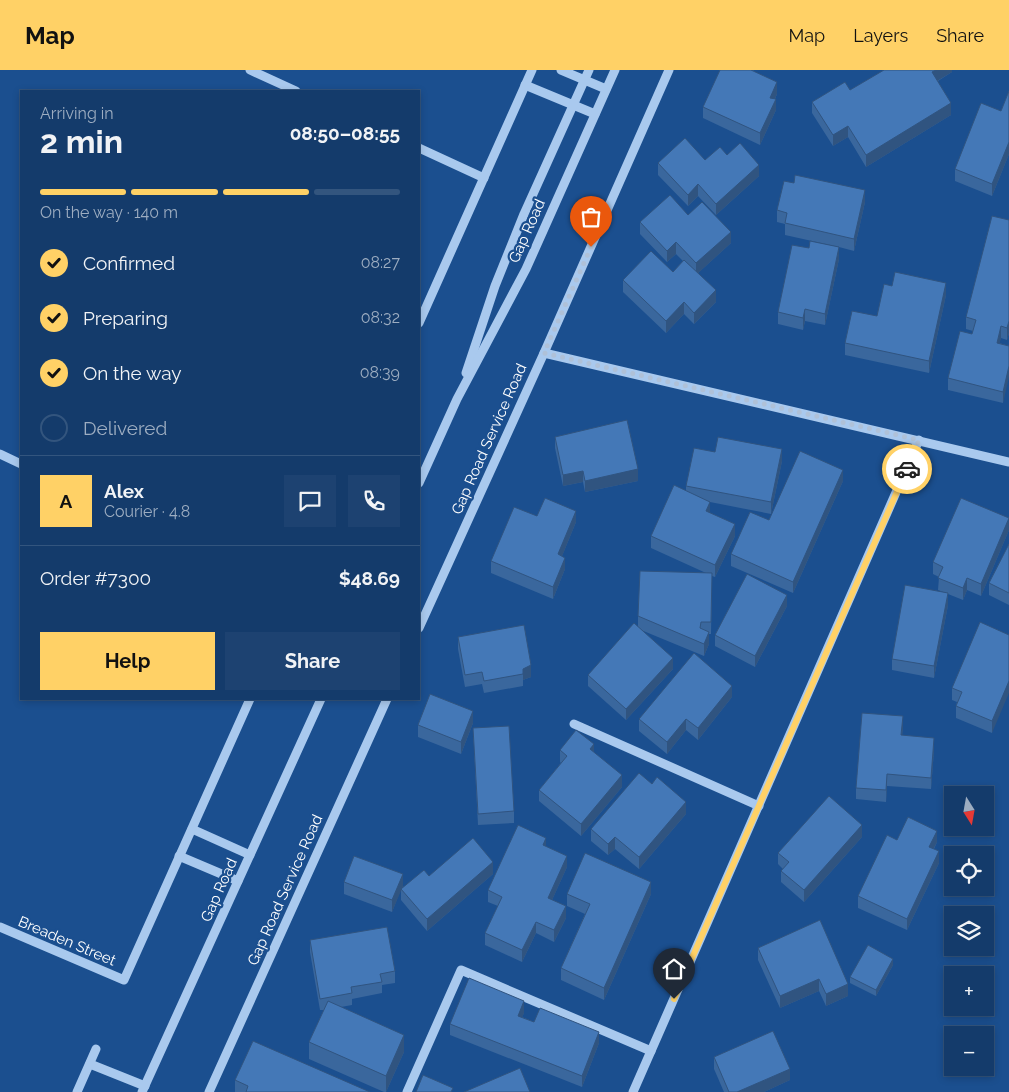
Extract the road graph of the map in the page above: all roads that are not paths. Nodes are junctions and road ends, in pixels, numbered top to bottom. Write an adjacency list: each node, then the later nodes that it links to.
1 (250, 70): 10 (street)
2 (532, 70): 8 (street)
3 (562, 70): 7 (street)
4 (589, 70): 7 (street, Gap Road)
5 (615, 70): 9 (street, Gap Road)
6 (669, 70): 16 (street, Gap Road Service Road)
7 (585, 80): 9 (street); 11 (street, Gap Road)
8 (526, 85): 11 (street); 14 (street)
9 (606, 88): 12 (street, Gap Road)
10 (294, 90)
11 (573, 105): 12 (street); 17 (street, Gap Road)
12 (595, 114): 17 (street, Gap Road)
13 (420, 148): 14 (street)
14 (484, 178): 15 (street)
15 (420, 321)
16 (544, 353): 18 (street); 23 (street, Gap Road Service Road)
17 (457, 399): 22 (street, Gap Road)
18 (919, 440): 20 (street); 28 (street)
19 (0, 454): 21 (street)
20 (1009, 462)
21 (20, 464)
22 (420, 481)
23 (420, 626)
24 (250, 700): 29 (street)
25 (320, 700): 30 (street, Gap Road)
26 (387, 700): 39 (street, Gap Road Service Road)
27 (574, 724): 28 (street)
28 (759, 806): 35 (street)
29 (192, 830): 30 (street); 31 (street)
30 (250, 855): 32 (street, Gap Road)
31 (179, 856): 32 (street); 33 (street, Breaden Street)
32 (238, 880): 37 (street, Gap Road)
33 (0, 927)
34 (96, 1049): 36 (street)
35 (651, 1051): 40 (street); 41 (street)
36 (90, 1064): 37 (street); 38 (street)
37 (143, 1089)
38 (77, 1092)
39 (209, 1092)
40 (407, 1092)
41 (633, 1092)

